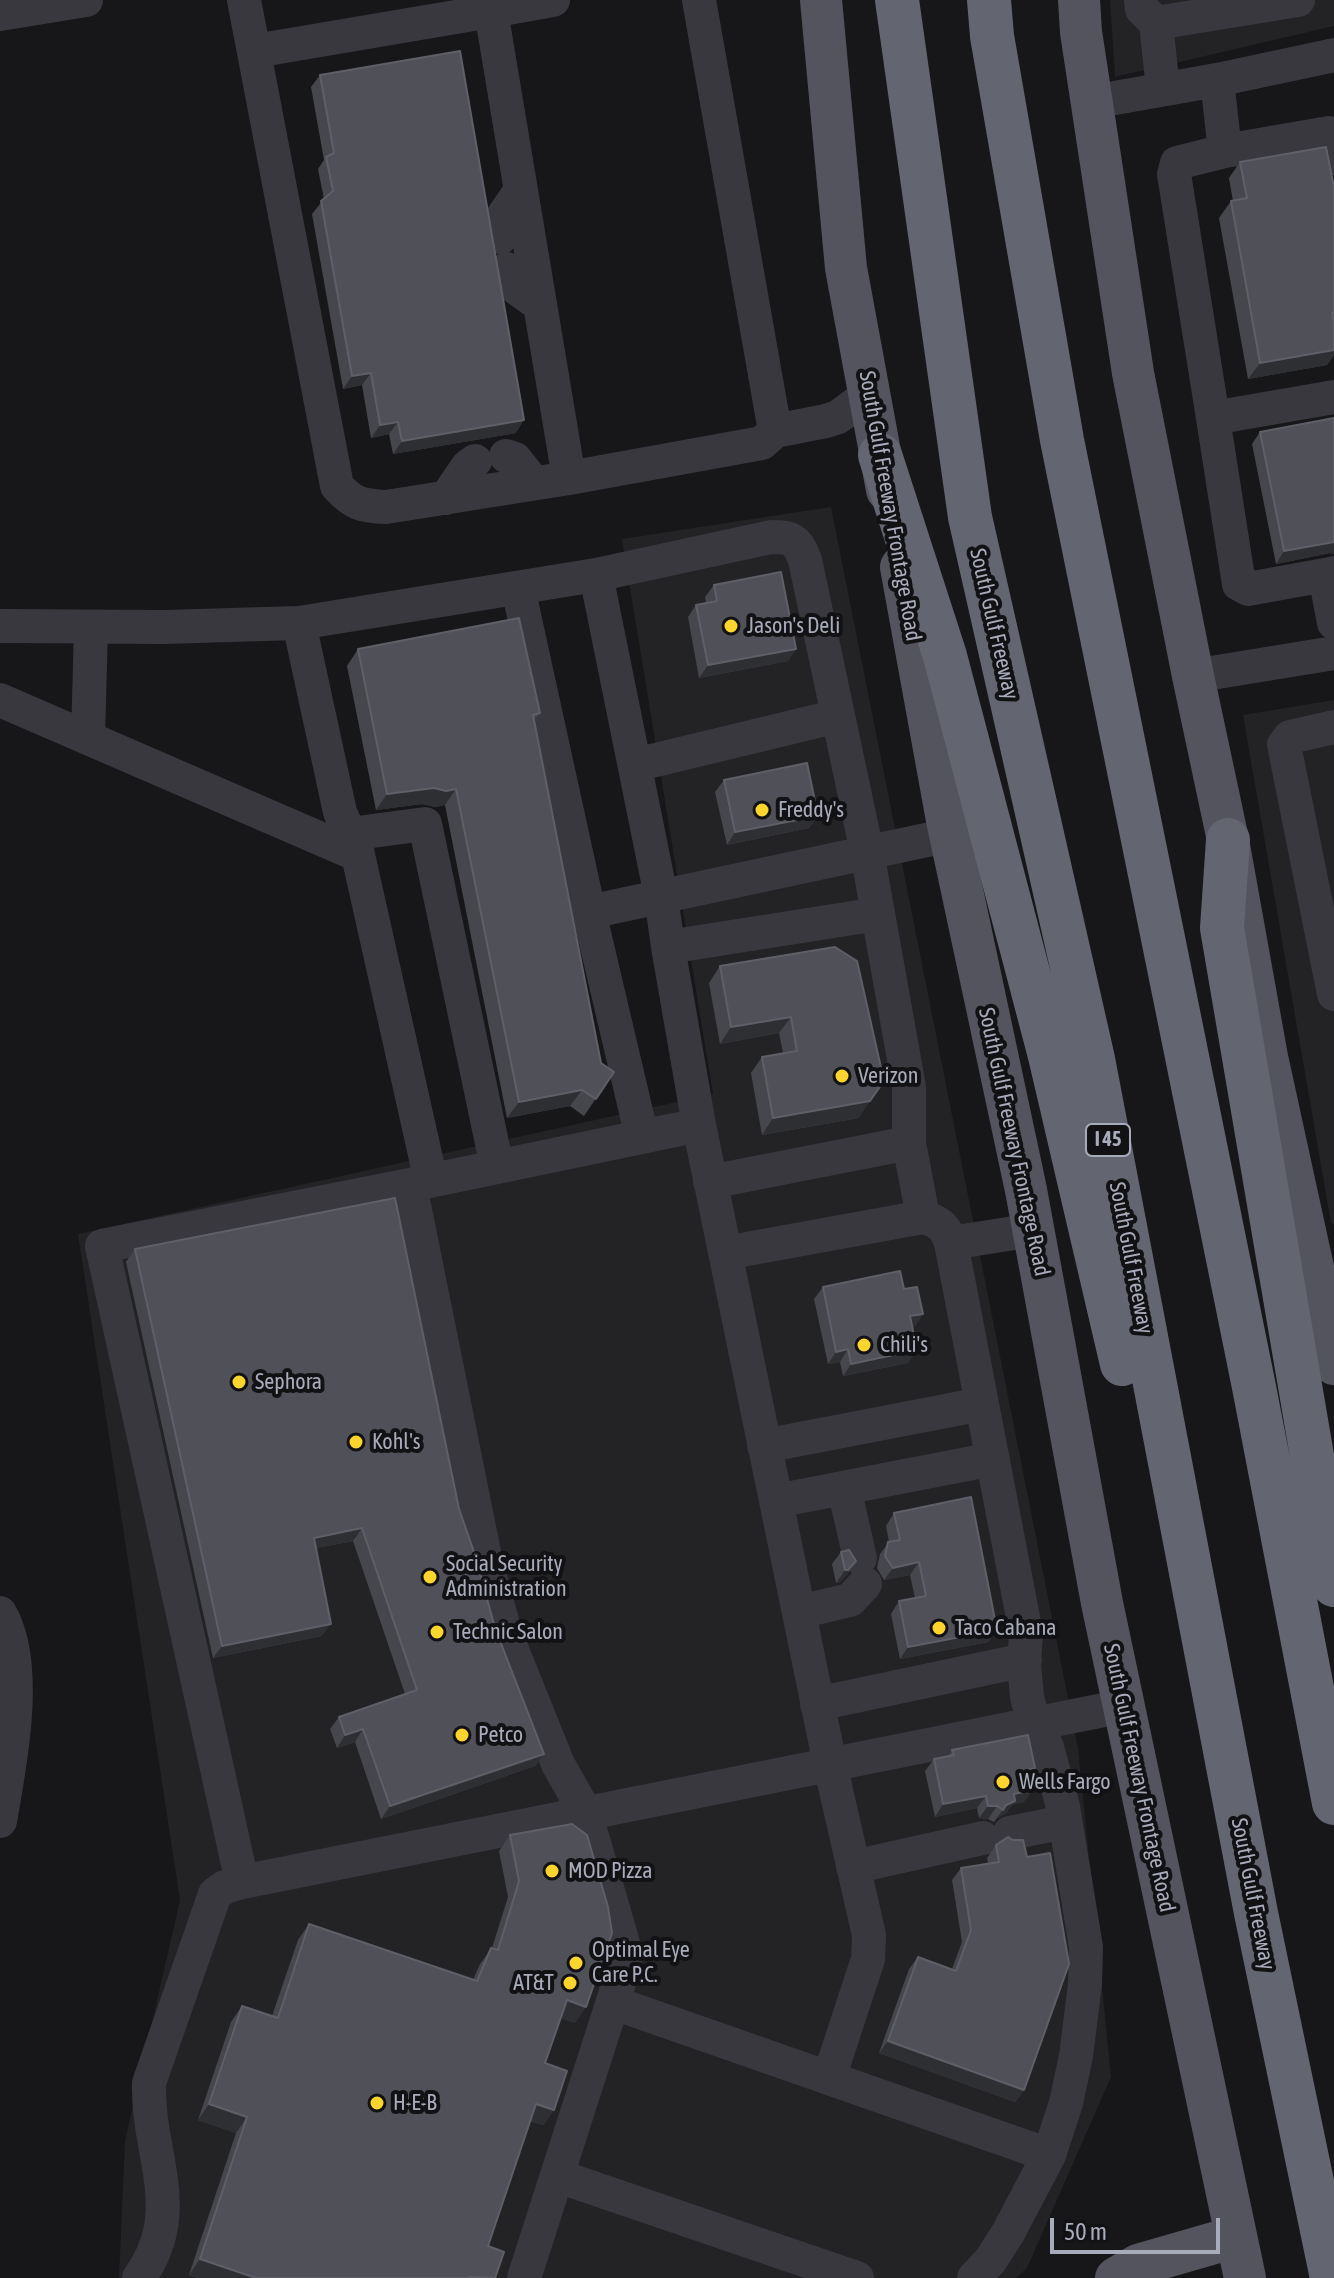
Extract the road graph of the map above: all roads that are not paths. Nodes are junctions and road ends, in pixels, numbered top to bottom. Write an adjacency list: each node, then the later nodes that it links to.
1 (86, 0): 12 (street)
2 (244, 0): 13 (street)
3 (553, 0): 10 (street)
4 (699, 0): 25 (street)
5 (821, 0): 22 (main road, South Gulf Freeway Frontage Road)
6 (897, 0): 76 (highway, South Gulf Freeway / I 45)
7 (989, 0): 78 (highway)
8 (1079, 0): 17 (main road)
9 (1298, 0): 11 (street)
10 (490, 5): 13 (street); 20 (street)
11 (1148, 11): 16 (street)
12 (0, 14)
13 (255, 51): 29 (street)
14 (1334, 55): 15 (street)
15 (1217, 80): 16 (street); 18 (street)
16 (1163, 89): 17 (street)
17 (1092, 102): 38 (main road)
18 (1225, 151): 19 (street); 24 (street)
19 (1334, 158)
20 (521, 190): 21 (street); 21 (street)
21 (540, 305): 27 (street)
22 (869, 394): 25 (street); 26 (main road, South Gulf Freeway Frontage Road)
23 (1334, 397): 24 (street)
24 (1213, 418): 30 (street)
25 (775, 431): 27 (street)
26 (880, 455): 44 (main road, South Gulf Freeway Frontage Road); 76 (highway)
27 (569, 478): 28 (street)
28 (534, 483): 29 (street); 29 (street)
29 (446, 498)
30 (1330, 574): 34 (street)
31 (596, 575): 32 (street); 40 (street); 43 (street)
32 (518, 588): 33 (street); 50 (street)
33 (299, 623): 36 (street); 46 (street)
34 (1334, 623)
35 (0, 626): 36 (street)
36 (91, 627): 42 (street)
37 (1334, 653): 38 (street)
38 (1193, 676): 45 (main road)
39 (0, 700): 42 (street)
40 (838, 716): 43 (street); 47 (street)
41 (1334, 727): 49 (street)
42 (88, 738): 46 (street)
43 (635, 765): 48 (street)
44 (950, 835): 47 (street); 61 (main road, South Gulf Freeway Frontage Road)
45 (1228, 840): 64 (main road); 70 (highway)
46 (354, 844): 57 (street); 59 (street)
47 (867, 852): 48 (street); 51 (street)
48 (661, 896): 50 (street); 52 (street)
49 (1325, 903): 53 (street)
50 (589, 912): 55 (street)
51 (878, 914): 52 (street); 56 (street)
52 (668, 947): 54 (street)
53 (1334, 994)
54 (699, 1125): 55 (street); 58 (street)
55 (642, 1137): 57 (street)
56 (909, 1143): 58 (street); 60 (street)
57 (497, 1167): 59 (street)
58 (710, 1182): 63 (street)
59 (420, 1183): 81 (street); 85 (street)
60 (923, 1217): 62 (street); 63 (street)
61 (1033, 1230): 62 (street); 75 (main road, South Gulf Freeway Frontage Road)
62 (951, 1243): 65 (street)
63 (725, 1253): 66 (street)
64 (1332, 1343)
65 (982, 1404): 66 (street); 67 (street)
66 (764, 1446): 69 (street)
67 (993, 1459): 68 (street); 73 (street)
68 (844, 1488): 69 (street); 71 (street)
69 (776, 1501): 71 (street)
70 (1334, 1585)
71 (799, 1612): 74 (street)
72 (0, 1613): 82 (street)
73 (1025, 1660): 74 (street); 77 (street)
74 (817, 1704): 79 (street)
75 (1124, 1706): 77 (street); 90 (main road, South Gulf Freeway Frontage Road)
76 (1217, 1706): 97 (highway, South Gulf Freeway / I 45)
77 (1034, 1724): 79 (street); 83 (street)
78 (1328, 1730): 80 (highway)
79 (830, 1764): 81 (street); 84 (street)
80 (1334, 1803)
81 (585, 1812): 85 (street); 86 (street)
82 (0, 1821)
83 (1065, 1822): 84 (street); 88 (street)
84 (853, 1867): 87 (street)
85 (242, 1882): 91 (street)
86 (614, 2003): 87 (street); 89 (street)
87 (829, 2078): 88 (street)
88 (1049, 2155): 94 (street)
89 (558, 2176): 92 (street); 93 (street)
90 (1235, 2237): 95 (main road); 96 (main road, South Gulf Freeway Frontage Road)
91 (139, 2278)
92 (524, 2278)
93 (857, 2278)
94 (974, 2278)
95 (1116, 2278)
96 (1245, 2278)
97 (1332, 2278)

